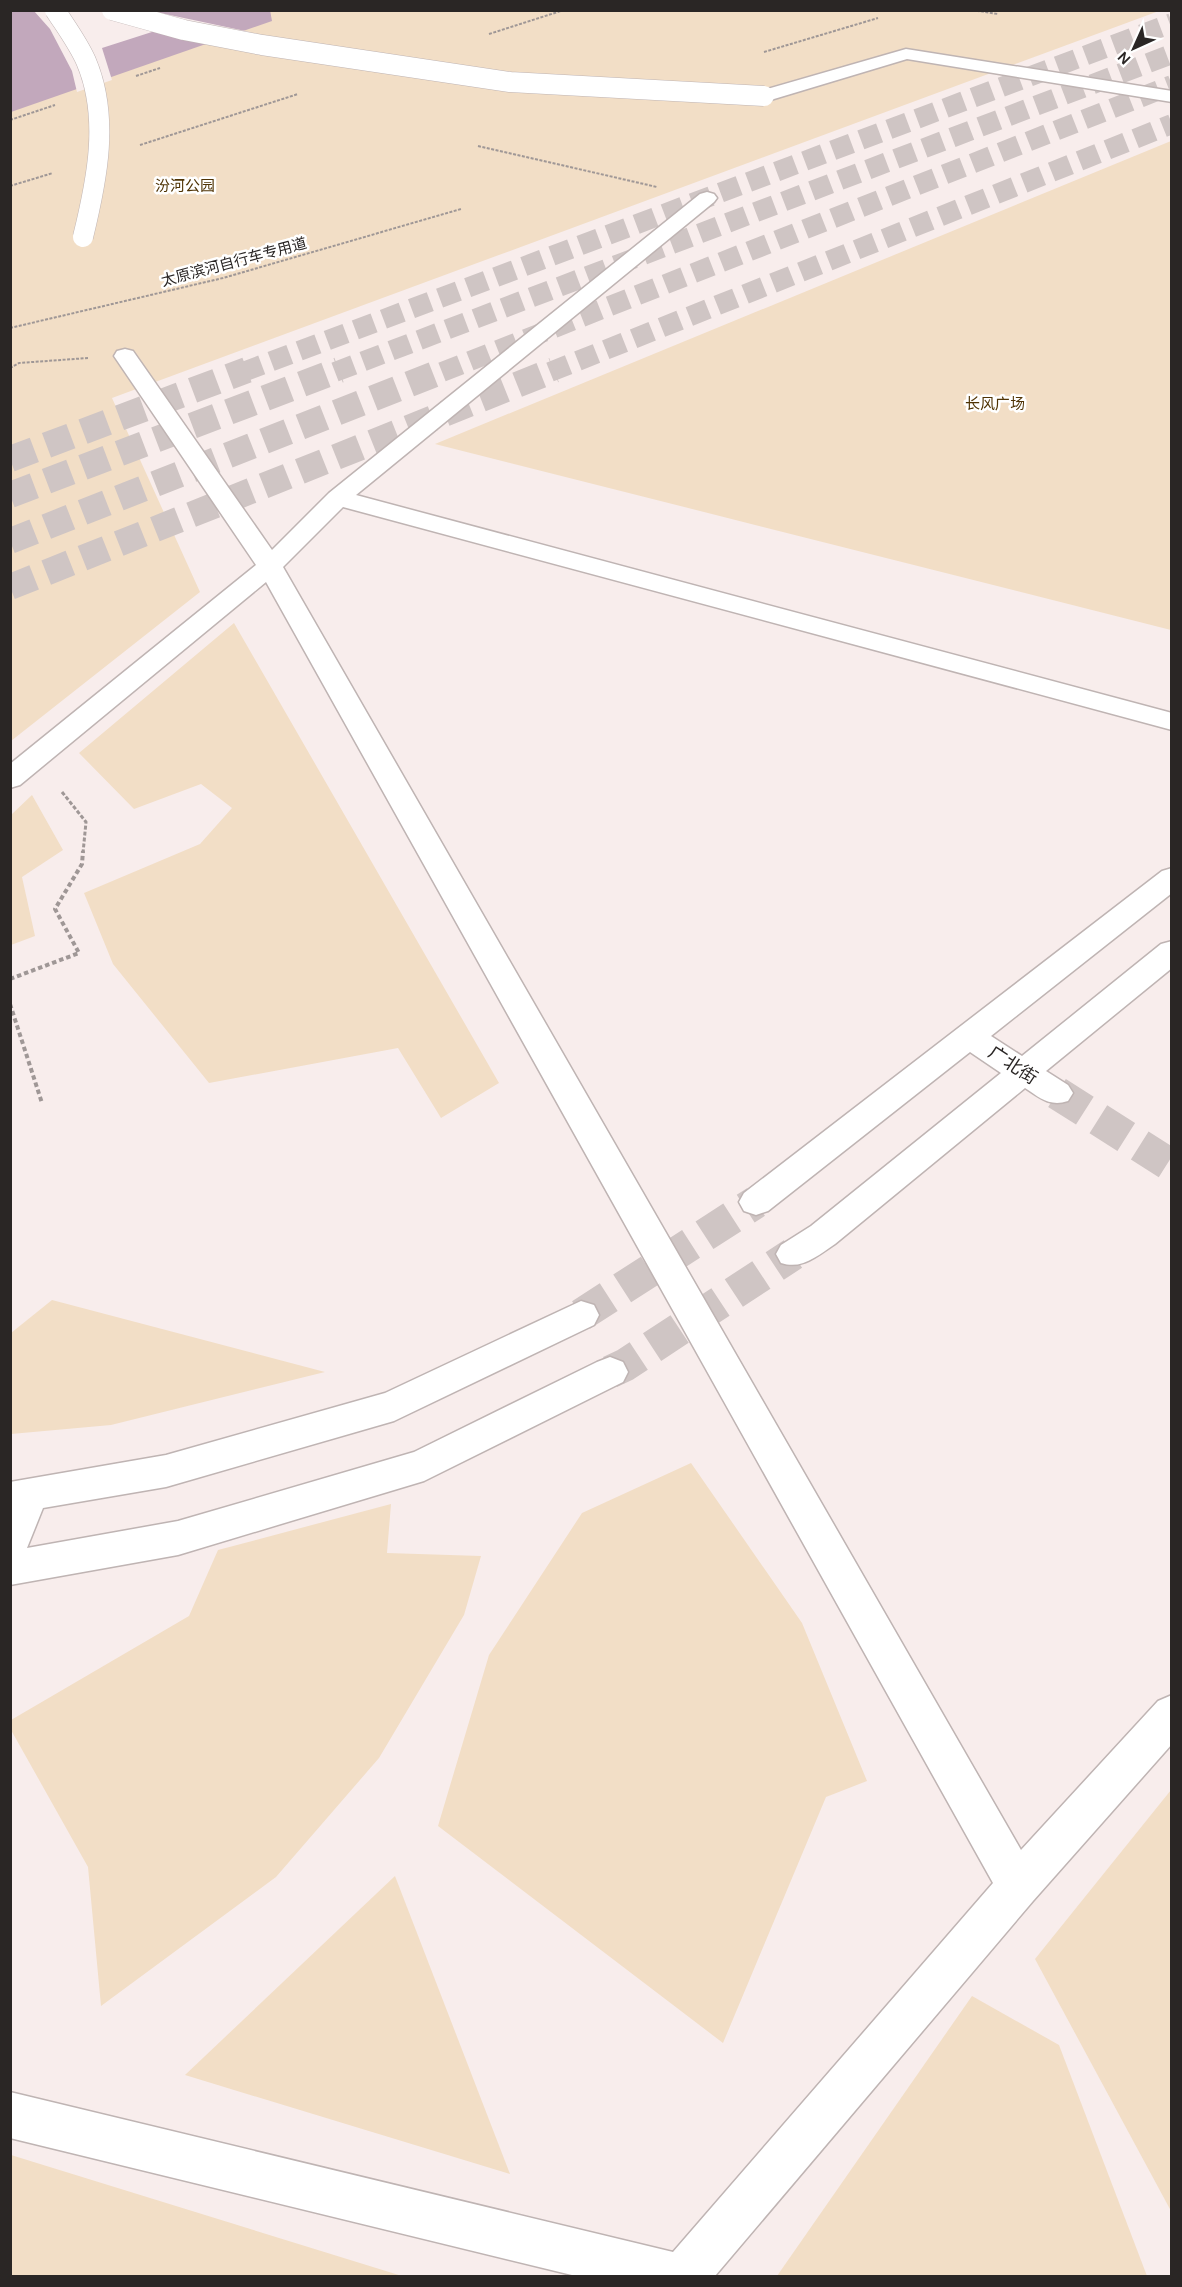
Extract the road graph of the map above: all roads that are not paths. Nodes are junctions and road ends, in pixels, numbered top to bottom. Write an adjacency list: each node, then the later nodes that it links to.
1 (55, 10): 5 (street, bridge)
2 (112, 10): 3 (street, bridge)
3 (1172, 97)
4 (707, 198): 7 (street)
5 (83, 237)
6 (125, 356): 8 (street)
7 (338, 498): 8 (street); 9 (street)
8 (270, 566): 10 (street); 24 (street)
9 (1172, 722)
10 (10, 779)
11 (1172, 878): 13 (street)
12 (1172, 951): 14 (street)
13 (969, 1037): 14 (street, 广北街); 16 (street)
14 (1022, 1071): 15 (street, 广北街); 17 (street)
15 (1057, 1093)
16 (756, 1202)
17 (793, 1254)
18 (580, 1315): 20 (street)
19 (610, 1372): 22 (street)
20 (20, 1496): 21 (street)
21 (10, 1544)
22 (10, 1568)
23 (1172, 1714): 24 (street)
24 (1018, 1886): 27 (street)
25 (10, 2115): 26 (street)
26 (673, 2277)
27 (684, 2277)

